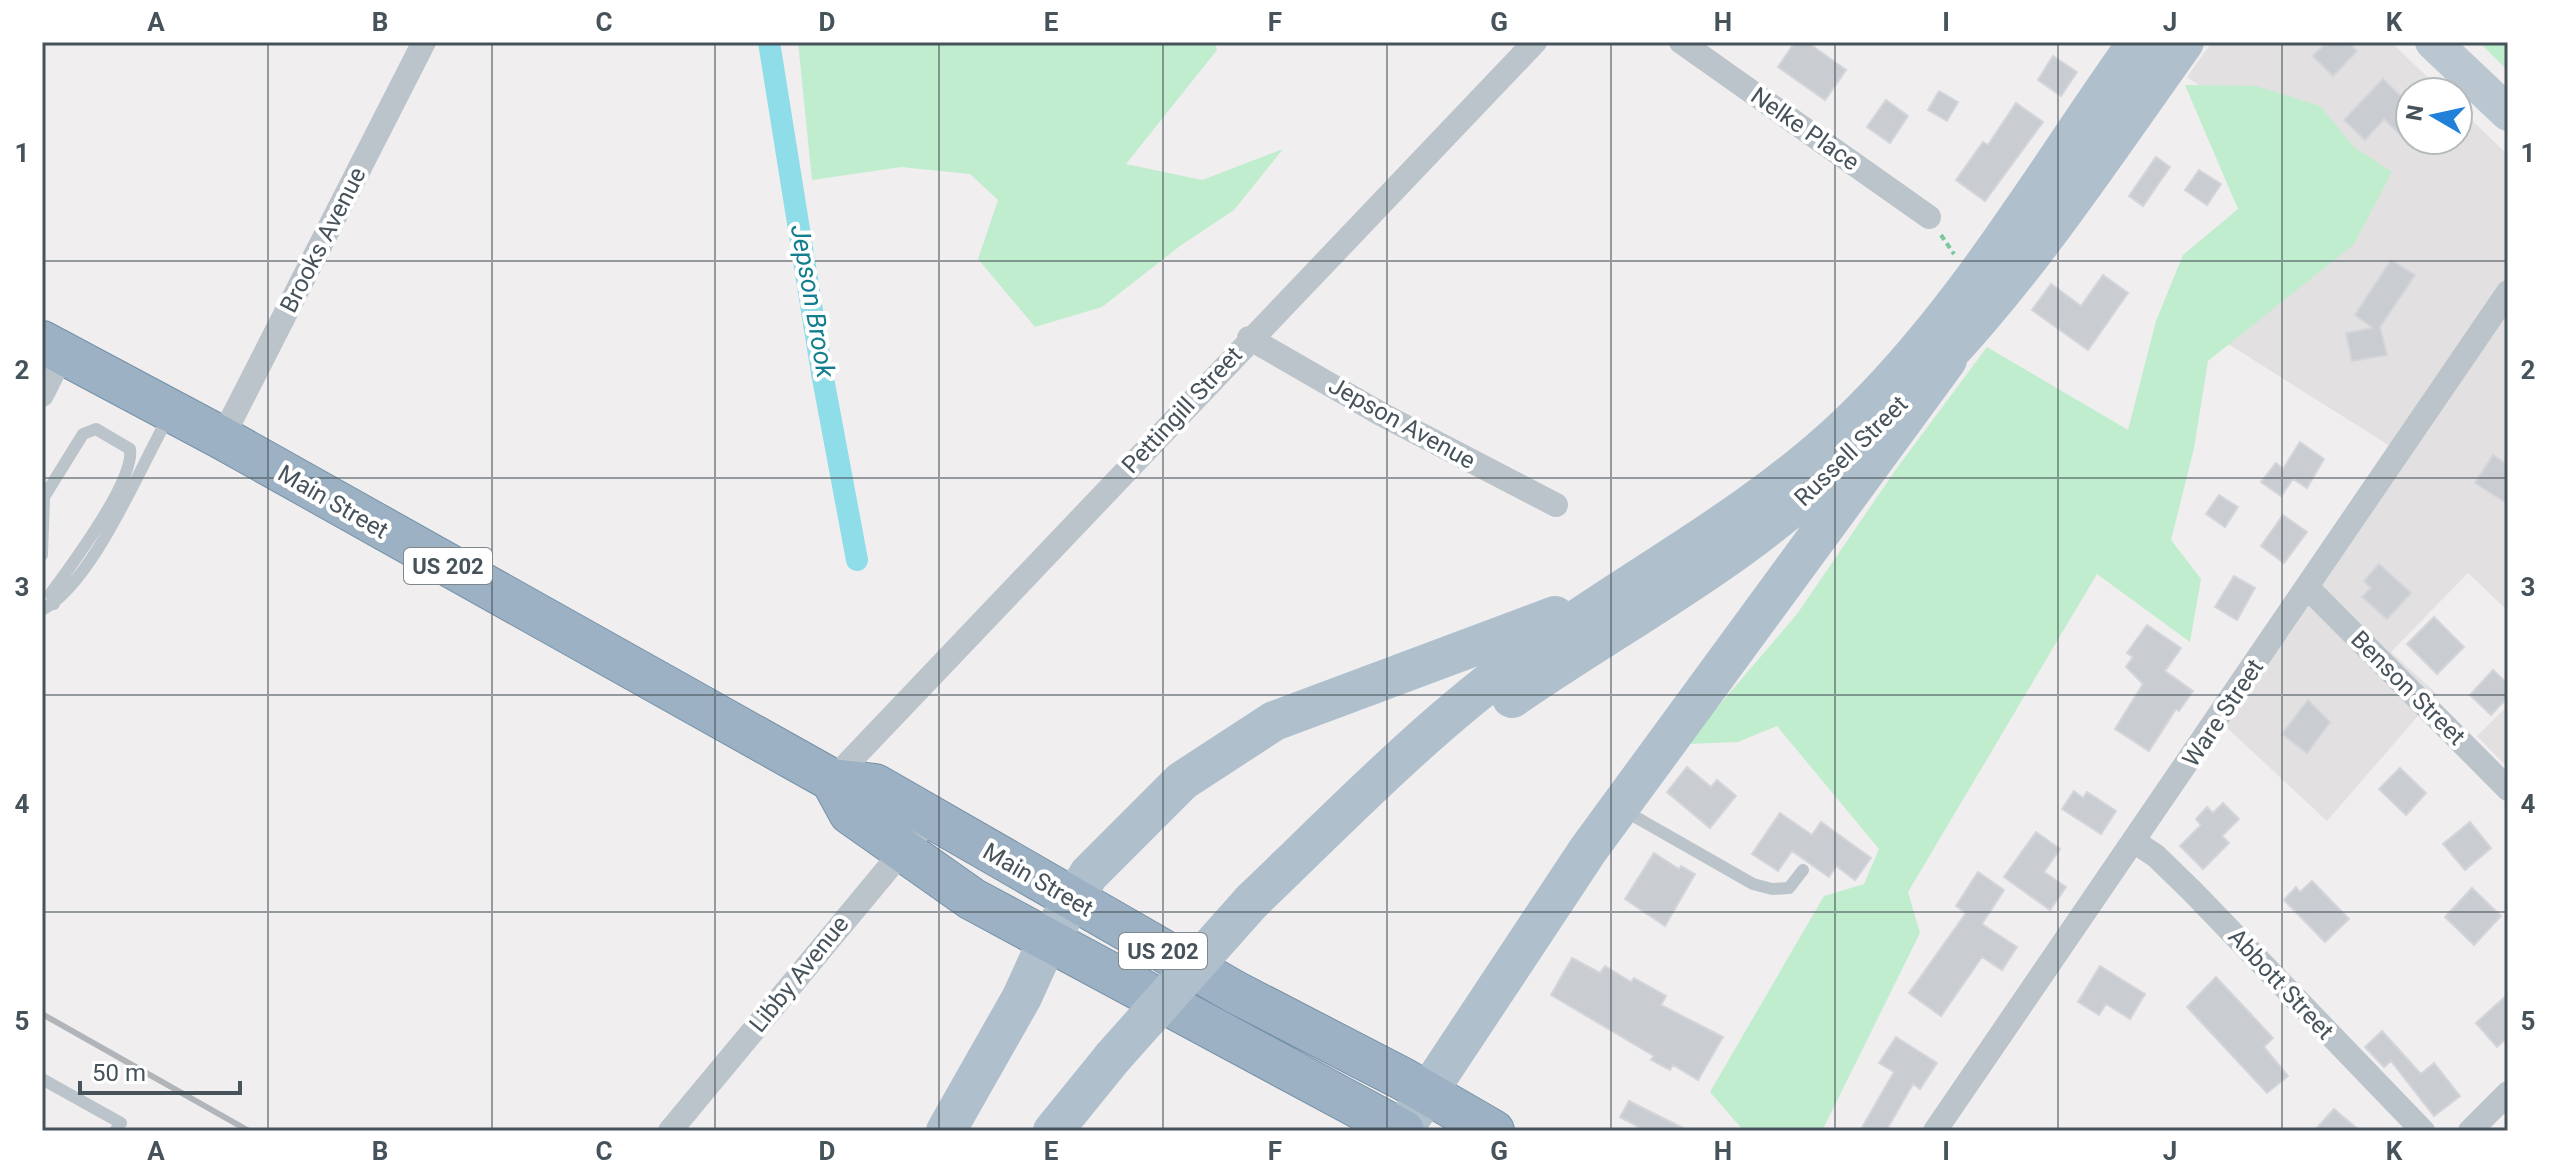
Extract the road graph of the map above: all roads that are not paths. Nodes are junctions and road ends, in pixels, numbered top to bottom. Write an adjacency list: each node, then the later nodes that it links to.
1 (424, 42): 15 (street, Brooks Avenue)
2 (1535, 42): 11 (street, Pettingill Street)
3 (1681, 42): 8 (street, Nelke Place)
4 (2138, 42): 20 (main road, Russell Street)
5 (2184, 42): 10 (main road, Russell Street)
6 (2433, 42): 7 (main road)
7 (2508, 113)
8 (1929, 217)
9 (2508, 292): 21 (street, Ware Street)
10 (1970, 332): 25 (main road); 26 (main road, Russell Street)
11 (1249, 338): 18 (street, Jepson Avenue); 23 (street, Pettingill Street)
12 (52, 347): 13 (street); 14 (highway, Main Street / US 202)
13 (42, 395)
14 (172, 411): 15 (highway, Main Street / US 202); 16 (lane)
15 (222, 438): 23 (highway, Main Street / US 202)
16 (144, 459): 17 (lane); 22 (lane)
17 (42, 487)
18 (1556, 505)
19 (42, 555): 22 (lane)
20 (1670, 559): 26 (main road, Russell Street); 31 (main road)
21 (2307, 587): 24 (street, Benson Street); 28 (street, Ware Street)
22 (48, 607)
23 (832, 780): 27 (highway, Main Street / US 202); 29 (highway, Main Street / US 202)
24 (2508, 789)
25 (1618, 808): 30 (lane); 35 (main road)
26 (1344, 813): 39 (main road, Russell Street, bridge)
27 (930, 818): 29 (street, Libby Avenue); 31 (highway, Main Street / US 202)
28 (2135, 842): 42 (street, Ware Street); 43 (street, Abbott Street)
29 (901, 851): 32 (highway, Main Street / US 202); 37 (street, Libby Avenue)
30 (1803, 870)
31 (1072, 900): 32 (main road); 35 (highway, Main Street / US 202)
32 (1047, 942): 38 (main road); 40 (highway, Main Street / US 202)
33 (42, 1079): 36 (lane)
34 (2508, 1093): 44 (street)
35 (1429, 1095): 40 (main road); 41 (highway, Main Street / US 202)
36 (115, 1131)
37 (670, 1131)
38 (946, 1131)
39 (1053, 1131)
40 (1402, 1131)
41 (1493, 1131)
42 (1935, 1131)
43 (2423, 1131)
44 (2470, 1131)

